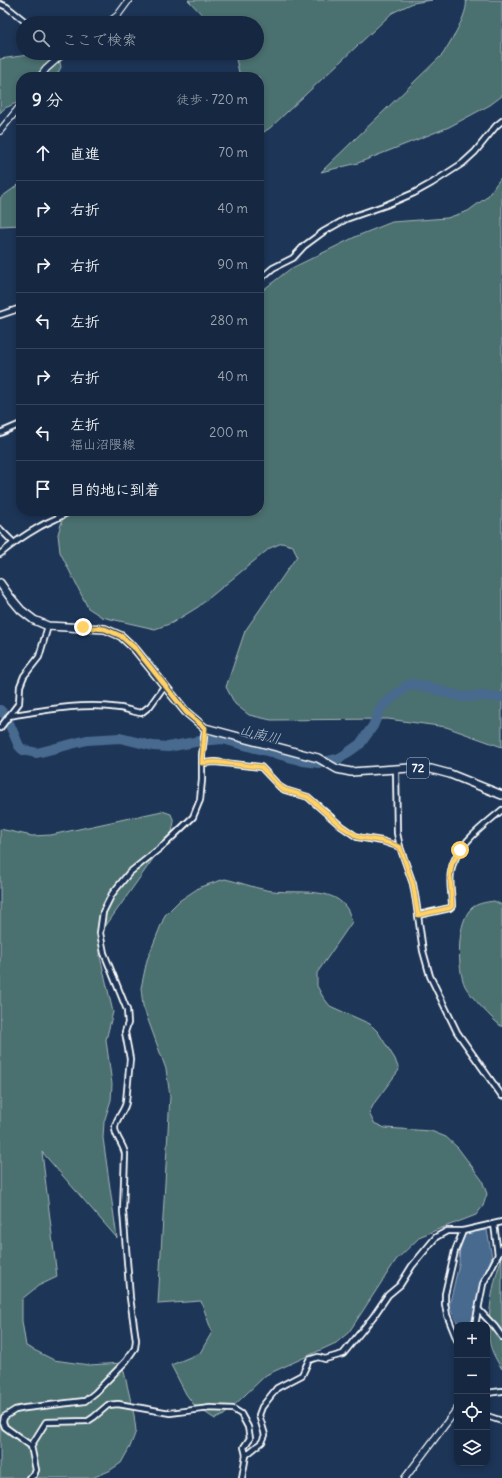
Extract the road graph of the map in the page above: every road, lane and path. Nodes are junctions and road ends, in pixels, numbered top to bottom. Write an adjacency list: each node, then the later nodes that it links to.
1 (129, 0): 4 (street)
2 (0, 4): 3 (street)
3 (18, 16)
4 (117, 16)
5 (56, 60): 6 (street)
6 (44, 72)
7 (16, 111): 9 (street)
8 (502, 121): 10 (street)
9 (0, 131)
10 (264, 276)
11 (16, 310): 12 (street)
12 (0, 315)
13 (16, 426): 14 (street)
14 (0, 433)
15 (63, 516): 17 (street)
16 (0, 529): 17 (street)
17 (14, 542): 18 (street)
18 (0, 554)
19 (0, 583): 20 (main road, 72)
20 (48, 626): 21 (main road, 72); 22 (street)
21 (165, 685): 22 (street); 24 (main road, 72)
22 (9, 716): 23 (street)
23 (0, 728)
24 (205, 728): 25 (street); 26 (main road, 72)
25 (202, 763): 29 (street); 46 (street)
26 (396, 769): 27 (main road, 72); 29 (street)
27 (502, 795)
28 (502, 810): 30 (street)
29 (400, 847): 30 (street)
30 (418, 915): 31 (street)
31 (502, 1096)
32 (502, 1222): 33 (street)
33 (494, 1224): 34 (street); 36 (street)
34 (463, 1231): 39 (street); 47 (street)
35 (502, 1247): 36 (street)
36 (498, 1255): 37 (street)
37 (478, 1309): 38 (street); 40 (street)
38 (476, 1322)
39 (454, 1331)
40 (502, 1337)
41 (502, 1391): 42 (street)
42 (490, 1393)
43 (454, 1413): 50 (street)
44 (490, 1417): 45 (street)
45 (502, 1421)
46 (31, 1446): 47 (street); 48 (street)
47 (246, 1455): 49 (street)
48 (29, 1478)
49 (242, 1478)
50 (405, 1478)

